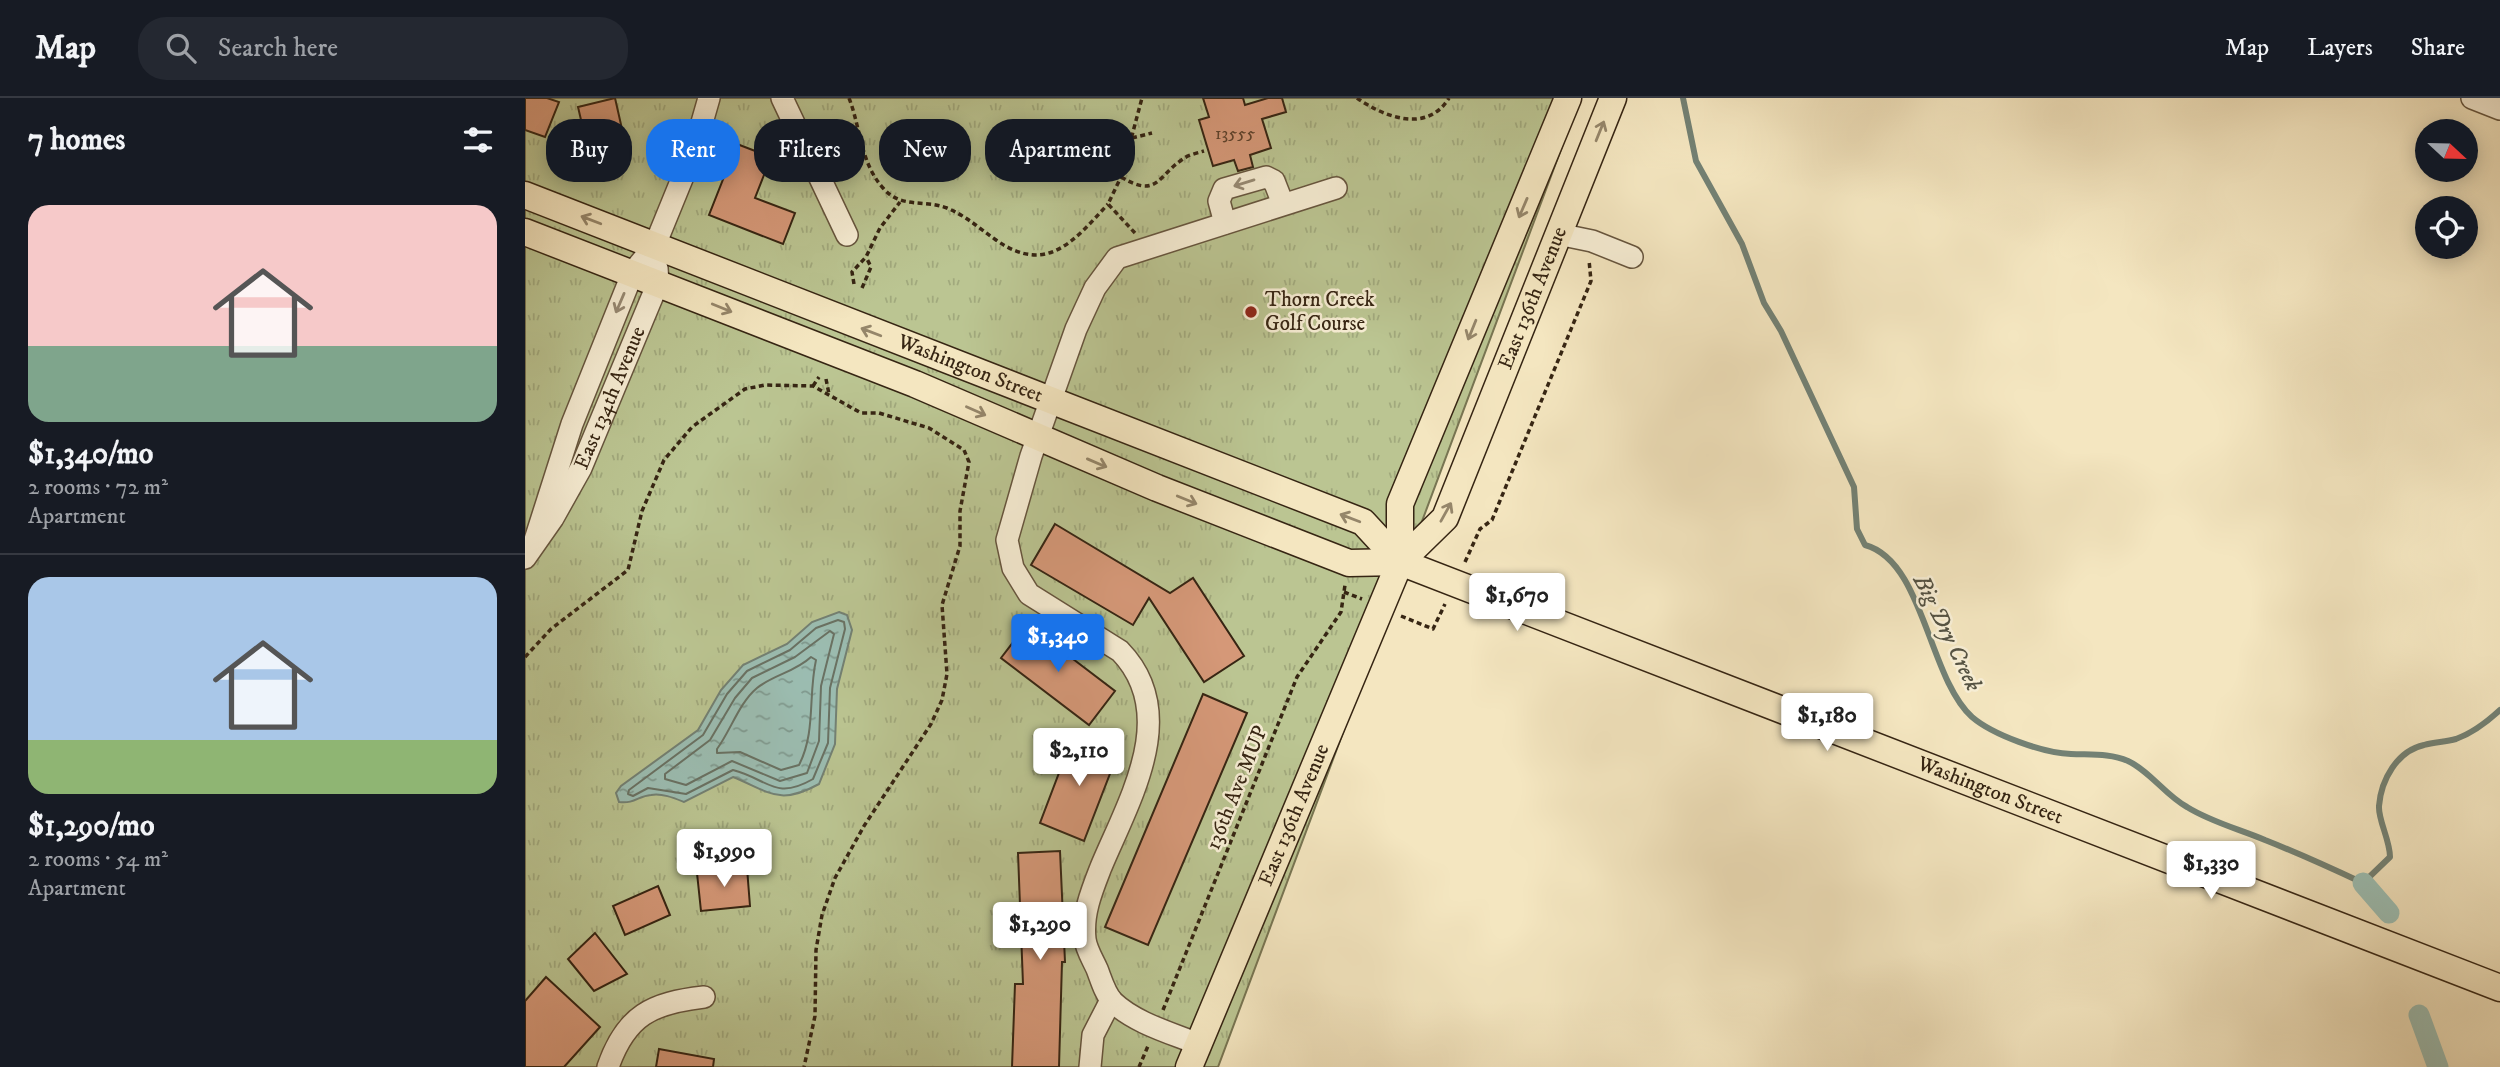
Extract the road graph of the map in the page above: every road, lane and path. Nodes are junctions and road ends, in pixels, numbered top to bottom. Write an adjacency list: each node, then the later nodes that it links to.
1 (709, 98): 27 (street, East 134th Avenue)
2 (782, 98): 25 (street)
3 (849, 98): 19 (path)
4 (1142, 98): 11 (path)
5 (1357, 98): 6 (path)
6 (1449, 98)
7 (1568, 98): 43 (main road, East 136th Avenue, one-way to 43)
8 (1613, 98): 24 (main road, East 136th Avenue, one-way to 8)
9 (2472, 98): 10 (street)
10 (2500, 109)
11 (1135, 126)
12 (1152, 133): 13 (path)
13 (1135, 137)
14 (1204, 151): 16 (path)
15 (1119, 182): 20 (path)
16 (1130, 182)
17 (1336, 188): 21 (street)
18 (525, 195): 27 (main road, Washington Street, one-way to 18)
19 (900, 202): 20 (path); 29 (path)
20 (1108, 204): 28 (path)
21 (1283, 204): 22 (street); 22 (street, one-way to 22)
22 (1224, 223): 28 (street)
23 (525, 232): 31 (main road, Washington Street)
24 (1558, 234): 26 (street); 43 (main road, East 136th Avenue, one-way to 24)
25 (847, 235)
26 (1592, 241): 30 (street); 41 (path)
27 (655, 245): 31 (street, East 134th Avenue); 32 (street, East 134th Avenue); 39 (main road, Washington Street, one-way to 27)
28 (1146, 248): 39 (street)
29 (866, 257): 33 (path); 34 (path)
30 (1632, 257)
31 (633, 272): 32 (main road, Washington Street); 42 (street, East 134th Avenue, one-way to 42)
32 (658, 283): 40 (main road, Washington Street, one-way to 40); 42 (street, East 134th Avenue)
33 (854, 284)
34 (862, 288)
35 (819, 377): 37 (path)
36 (826, 379): 38 (path)
37 (813, 386): 38 (path); 45 (path)
38 (829, 395): 52 (path)
39 (1049, 401): 40 (street); 43 (main road, Washington Street, one-way to 39)
40 (1037, 438): 44 (main road, Washington Street, one-way to 44); 48 (street)
41 (1480, 530)
42 (530, 550)
43 (1401, 562): 44 (main road, Washington Street); 46 (main road, Washington Street); 50 (main road, East 136th Avenue)
44 (1349, 563): 49 (path, 136th Ave MUP)
45 (525, 657)
46 (2500, 988)
47 (704, 997): 51 (street)
48 (1111, 1000): 49 (street); 53 (street)
49 (1156, 1027): 50 (street); 54 (path, 136th Ave MUP)
50 (1194, 1055)
51 (608, 1067)
52 (804, 1067)
53 (1090, 1067)
54 (1139, 1067)

